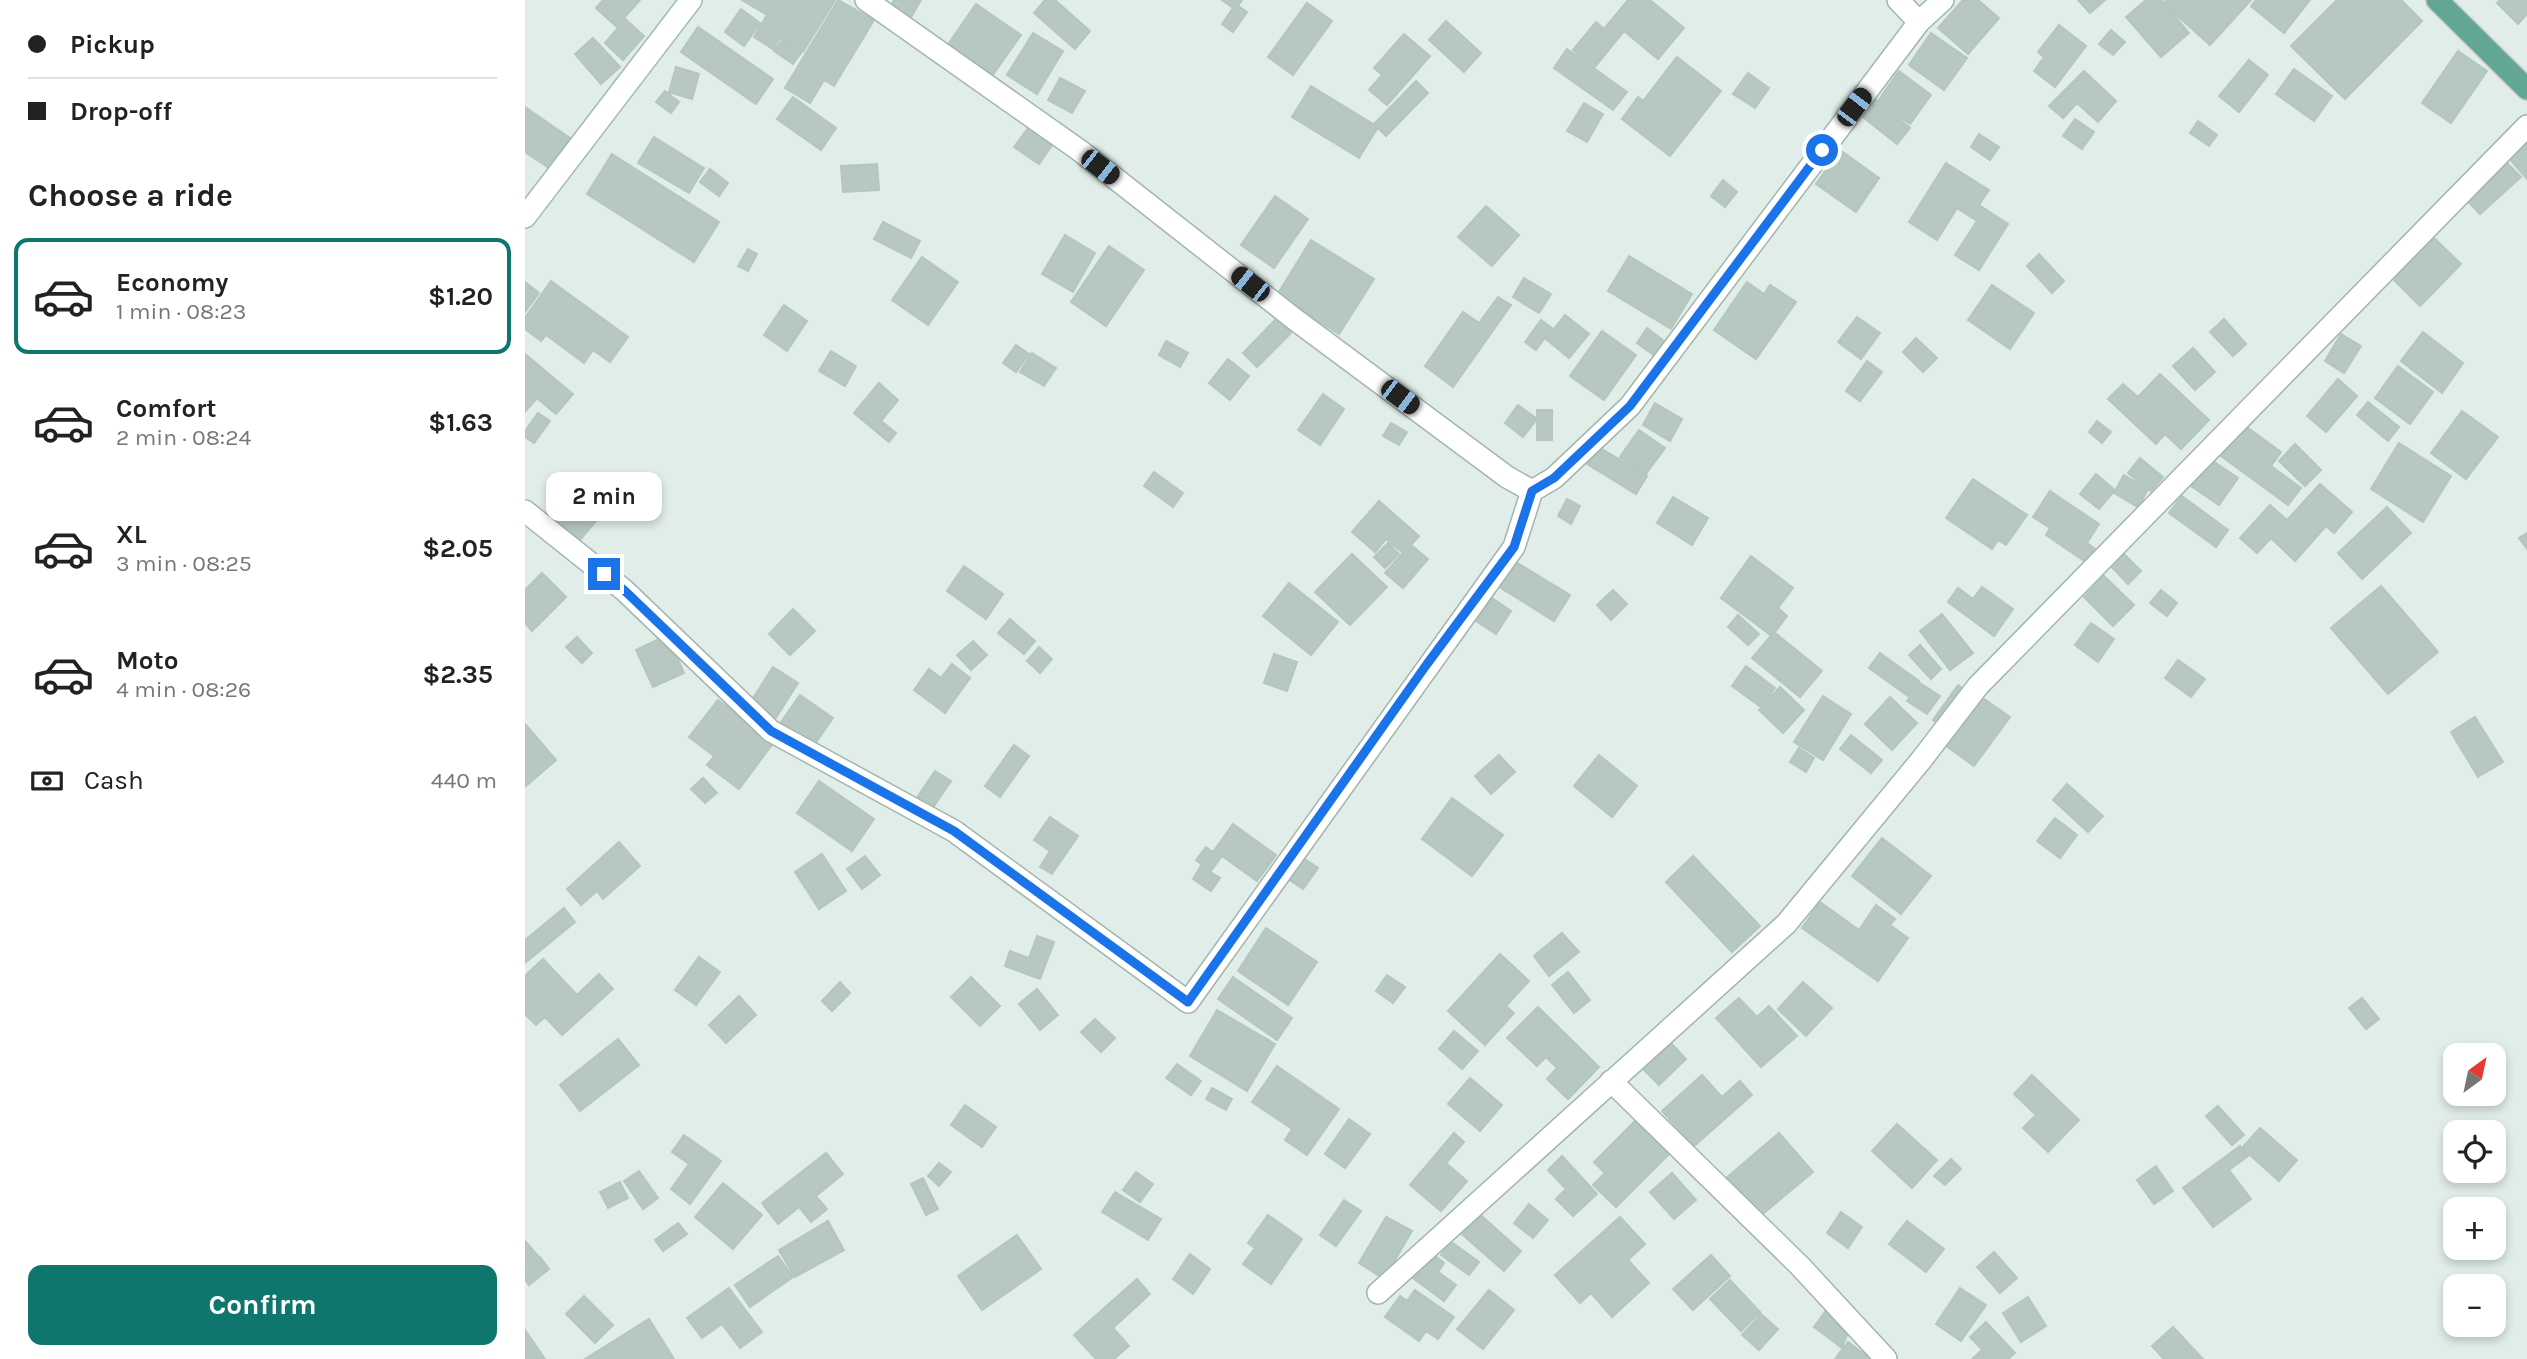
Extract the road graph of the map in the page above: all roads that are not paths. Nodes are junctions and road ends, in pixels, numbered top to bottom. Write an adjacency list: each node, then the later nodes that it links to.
1 (691, 0): 9 (street)
2 (866, 0): 10 (street)
3 (1898, 0): 6 (street)
4 (1943, 0): 6 (street)
5 (2437, 0): 7 (main road)
6 (1919, 22): 10 (street)
7 (2527, 89)
8 (2527, 126): 12 (street)
9 (525, 217)
10 (1532, 491): 11 (street)
11 (525, 511)
12 (1611, 1081): 13 (street); 14 (street)
13 (1378, 1293)
14 (1886, 1359)

